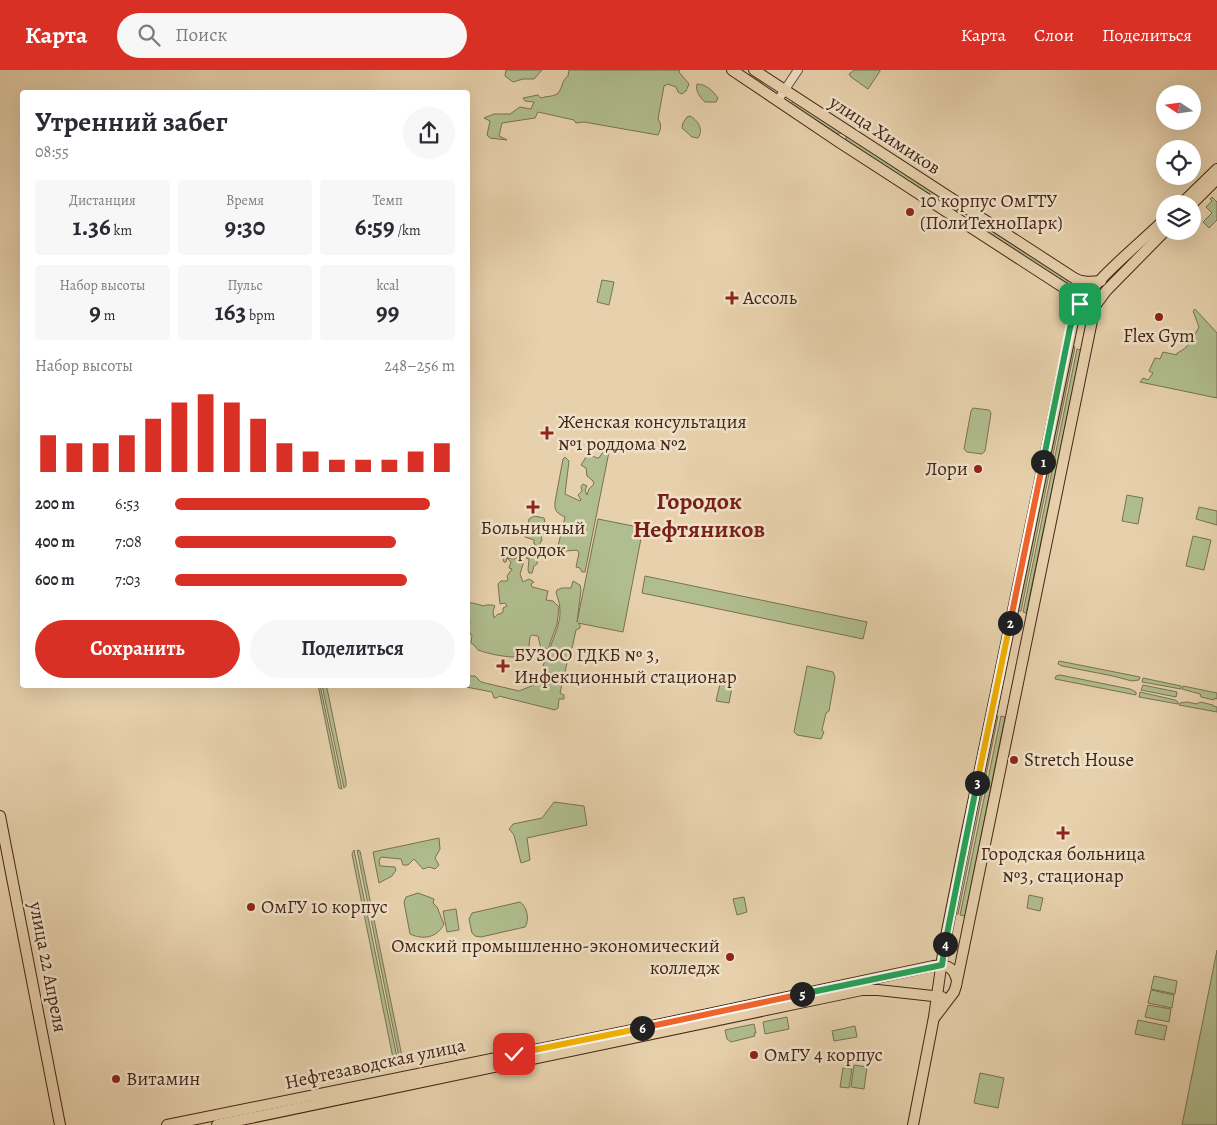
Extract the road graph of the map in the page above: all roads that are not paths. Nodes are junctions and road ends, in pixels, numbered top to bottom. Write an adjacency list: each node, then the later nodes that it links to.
1 (732, 70): 5 (main road, улица Химиков)
2 (754, 70): 4 (main road, улица Химиков)
3 (798, 70): 4 (street)
4 (784, 90): 5 (street); 6 (main road, улица Химиков)
5 (778, 100): 7 (main road, улица Химиков)
6 (847, 130): 7 (main road); 14 (main road, улица Химиков)
7 (839, 142): 17 (main road, улица Химиков)
8 (1217, 169): 10 (main road)
9 (1217, 179): 11 (main road)
10 (1190, 195)
11 (1201, 195)
12 (1156, 228): 15 (main road)
13 (1156, 240): 16 (main road)
14 (1078, 280): 15 (main road); 18 (main road)
15 (1101, 281): 18 (main road)
16 (1106, 291): 18 (main road, улица Химиков); 20 (main road)
17 (1072, 293): 18 (main road, улица Химиков); 19 (main road)
18 (1086, 295): 19 (main road); 20 (main road)
19 (1075, 312): 21 (main road)
20 (1093, 315): 22 (main road)
21 (1011, 615): 22 (main road); 23 (main road)
22 (1030, 620): 24 (main road)
23 (993, 705): 24 (main road); 26 (main road)
24 (1012, 711): 27 (main road)
25 (0, 816): 33 (main road, улица 22 Апреля)
26 (944, 946): 27 (main road); 28 (main road)
27 (963, 950): 29 (main road)
28 (942, 965): 29 (main road); 31 (main road); 34 (main road, Нефтезаводская улица)
29 (957, 981): 30 (main road)
30 (951, 996): 31 (main road, Нефтезаводская улица); 32 (main road)
31 (937, 997): 32 (main road); 35 (main road, Нефтезаводская улица)
32 (934, 1017): 36 (main road)
33 (60, 1125)
34 (167, 1125)
35 (217, 1125)
36 (913, 1125)

